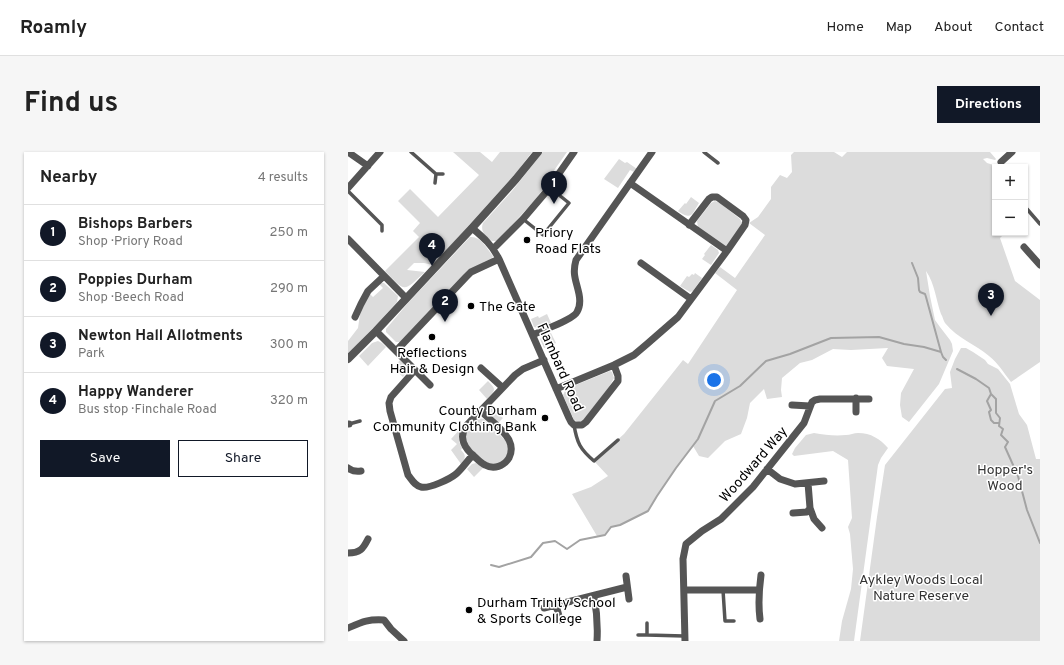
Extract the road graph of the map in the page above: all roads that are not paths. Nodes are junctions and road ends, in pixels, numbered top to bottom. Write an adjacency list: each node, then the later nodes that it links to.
1 (348, 152): 11 (street)
2 (380, 152): 11 (street)
3 (411, 152): 12 (lane)
4 (538, 152): 25 (street)
5 (574, 152): 16 (street)
6 (652, 152): 15 (street)
7 (704, 152): 10 (lane)
8 (1012, 152): 9 (street)
9 (1001, 162)
10 (718, 163)
11 (368, 166): 17 (street)
12 (436, 174): 13 (lane); 14 (lane)
13 (443, 174)
14 (434, 183)
15 (630, 183): 23 (street); 39 (street)
16 (549, 187): 20 (street); 20 (lane)
17 (348, 188)
18 (348, 191): 24 (lane)
19 (1028, 210): 22 (lane)
20 (523, 219): 29 (street)
21 (388, 224): 24 (lane)
22 (1040, 224)
23 (689, 225): 30 (street); 30 (street)
24 (382, 226): 26 (lane)
25 (472, 228): 29 (street, Flambard Road); 35 (street)
26 (382, 231)
27 (348, 239): 34 (street)
28 (1024, 247): 33 (street)
29 (494, 248): 31 (street, Flambard Road)
30 (727, 251): 36 (street)
31 (499, 259): 39 (street, Flambard Road); 40 (street)
32 (641, 262): 36 (street)
33 (1040, 265)
34 (384, 276): 35 (street); 37 (street)
35 (406, 298): 38 (street)
36 (692, 299): 43 (street)
37 (355, 318)
38 (376, 331): 40 (street); 41 (street)
39 (533, 334): 42 (street, Flambard Road)
40 (396, 351): 45 (street)
41 (348, 358)
42 (544, 360): 47 (street); 48 (street, Flambard Road)
43 (614, 364): 48 (street); 57 (street, Flambard Road)
44 (481, 368): 47 (street)
45 (415, 370): 46 (street); 59 (street)
46 (430, 385)
47 (502, 387): 53 (street)
48 (556, 389): 57 (street, Flambard Road)
49 (856, 398): 50 (street); 52 (street); 54 (street)
50 (869, 398)
51 (792, 405): 52 (street)
52 (810, 406): 61 (street, Woodward Way)
53 (481, 411): 59 (street); 59 (street)
54 (856, 412)
55 (360, 421): 56 (lane)
56 (348, 424)
57 (574, 425): 58 (lane)
58 (618, 440)
59 (473, 455)
60 (348, 468): 62 (street)
61 (767, 469): 64 (street); 73 (street, Woodward Way)
62 (361, 471)
63 (824, 482): 64 (street)
64 (808, 483): 65 (street)
65 (810, 508): 66 (street); 67 (street)
66 (793, 513)
67 (822, 528)
68 (368, 539): 69 (street)
69 (348, 553)
70 (762, 575): 75 (street)
71 (626, 576): 72 (street)
72 (627, 587): 76 (street); 77 (street)
73 (684, 590): 74 (street); 89 (street, Woodward Way)
74 (723, 590): 75 (street); 84 (lane)
75 (759, 590): 81 (street)
76 (594, 596): 78 (street); 91 (street)
77 (629, 598)
78 (556, 605): 79 (street); 83 (street)
79 (544, 608)
80 (386, 612): 82 (street)
81 (760, 619)
82 (384, 620): 86 (street); 90 (street)
83 (560, 620)
84 (734, 621)
85 (647, 623): 88 (lane)
86 (348, 628)
87 (638, 635): 88 (lane)
88 (647, 635): 89 (lane)
89 (684, 638)
90 (404, 641)
91 (597, 641)

